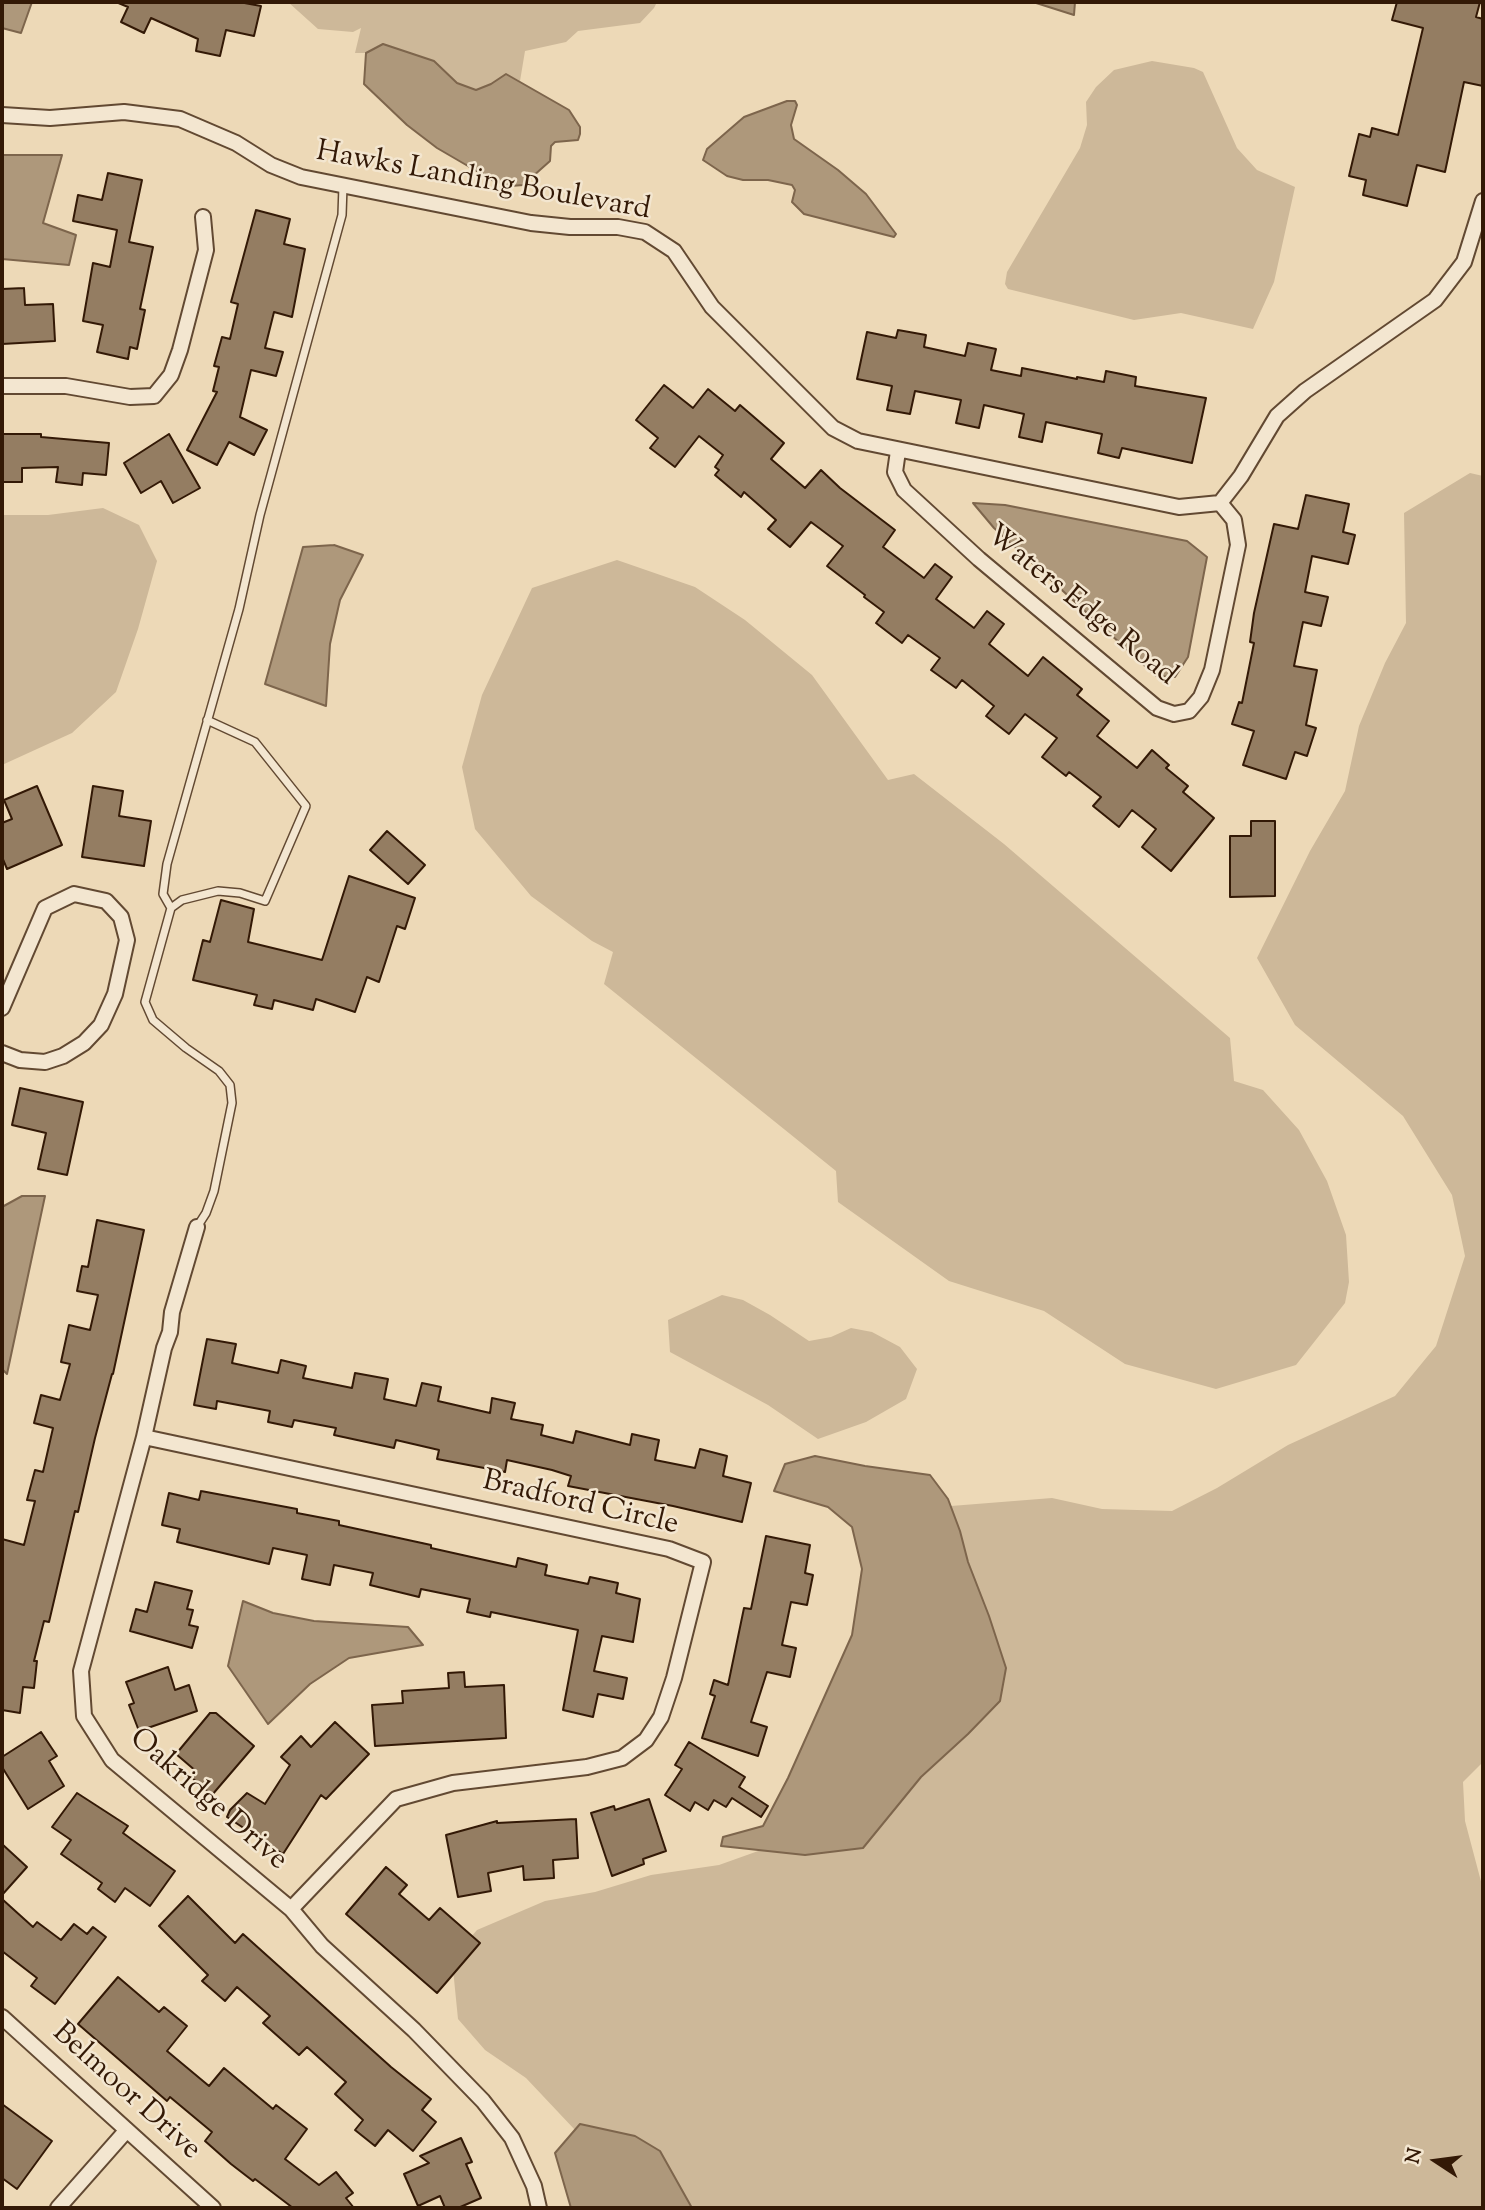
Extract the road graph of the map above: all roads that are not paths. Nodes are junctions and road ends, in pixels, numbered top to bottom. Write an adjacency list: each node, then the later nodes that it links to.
1 (2, 115): 2 (street, Hawks Landing Boulevard)
2 (343, 185): 6 (street, Hawks Landing Boulevard); 8 (lane)
3 (1483, 201): 7 (street)
4 (203, 217): 5 (street)
5 (2, 386)
6 (898, 451): 7 (street, Hawks Landing Boulevard); 7 (street, Waters Edge Road)
7 (1220, 503)
8 (207, 720): 9 (lane); 9 (lane)
9 (172, 908): 12 (lane)
10 (2, 1008): 11 (street)
11 (2, 1053)
12 (197, 1227): 13 (street, Oakridge Drive)
13 (144, 1437): 14 (street, Oakridge Drive); 14 (street, Bradford Circle)
14 (291, 1909): 19 (street, Oakridge Drive)
15 (2, 2017): 16 (street, Belmoor Drive)
16 (126, 2131): 17 (street); 18 (street, Belmoor Drive)
17 (58, 2208)
18 (213, 2208)
19 (539, 2208)

